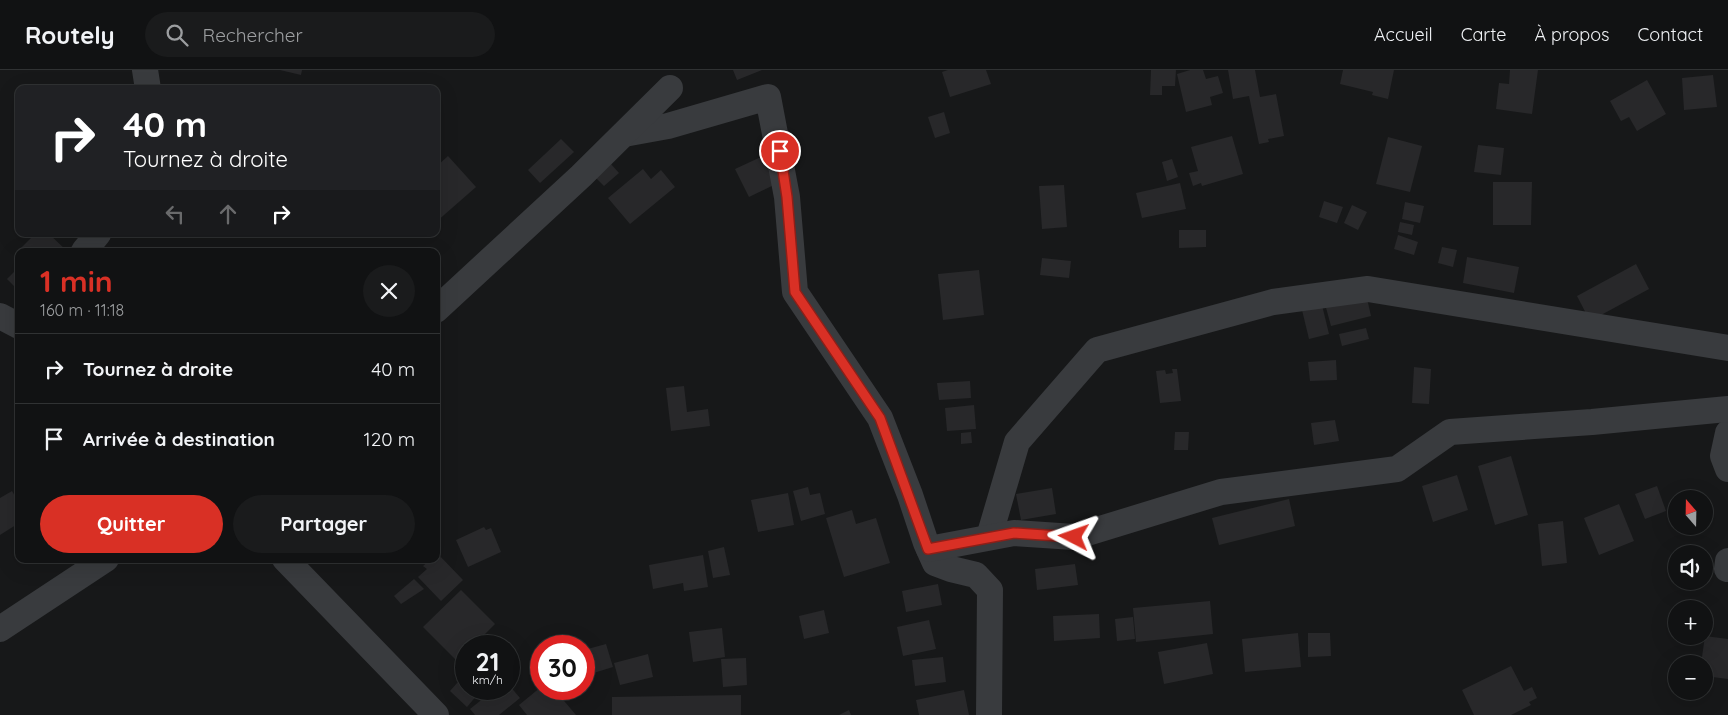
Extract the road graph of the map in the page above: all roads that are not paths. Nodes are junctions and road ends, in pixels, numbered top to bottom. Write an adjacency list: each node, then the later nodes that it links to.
1 (145, 70): 2 (street)
2 (147, 85)
3 (670, 88): 4 (street)
4 (624, 134): 7 (street); 15 (street)
5 (96, 237): 6 (street)
6 (86, 248)
7 (440, 306)
8 (0, 316): 9 (street)
9 (15, 324)
10 (1728, 348): 14 (street)
11 (1728, 409): 14 (street)
12 (1728, 433): 13 (street)
13 (1728, 469)
14 (989, 537): 15 (street)
15 (928, 549): 20 (street)
16 (100, 563): 18 (street)
17 (289, 563): 19 (street)
18 (0, 628)
19 (436, 715)
20 (989, 715)

